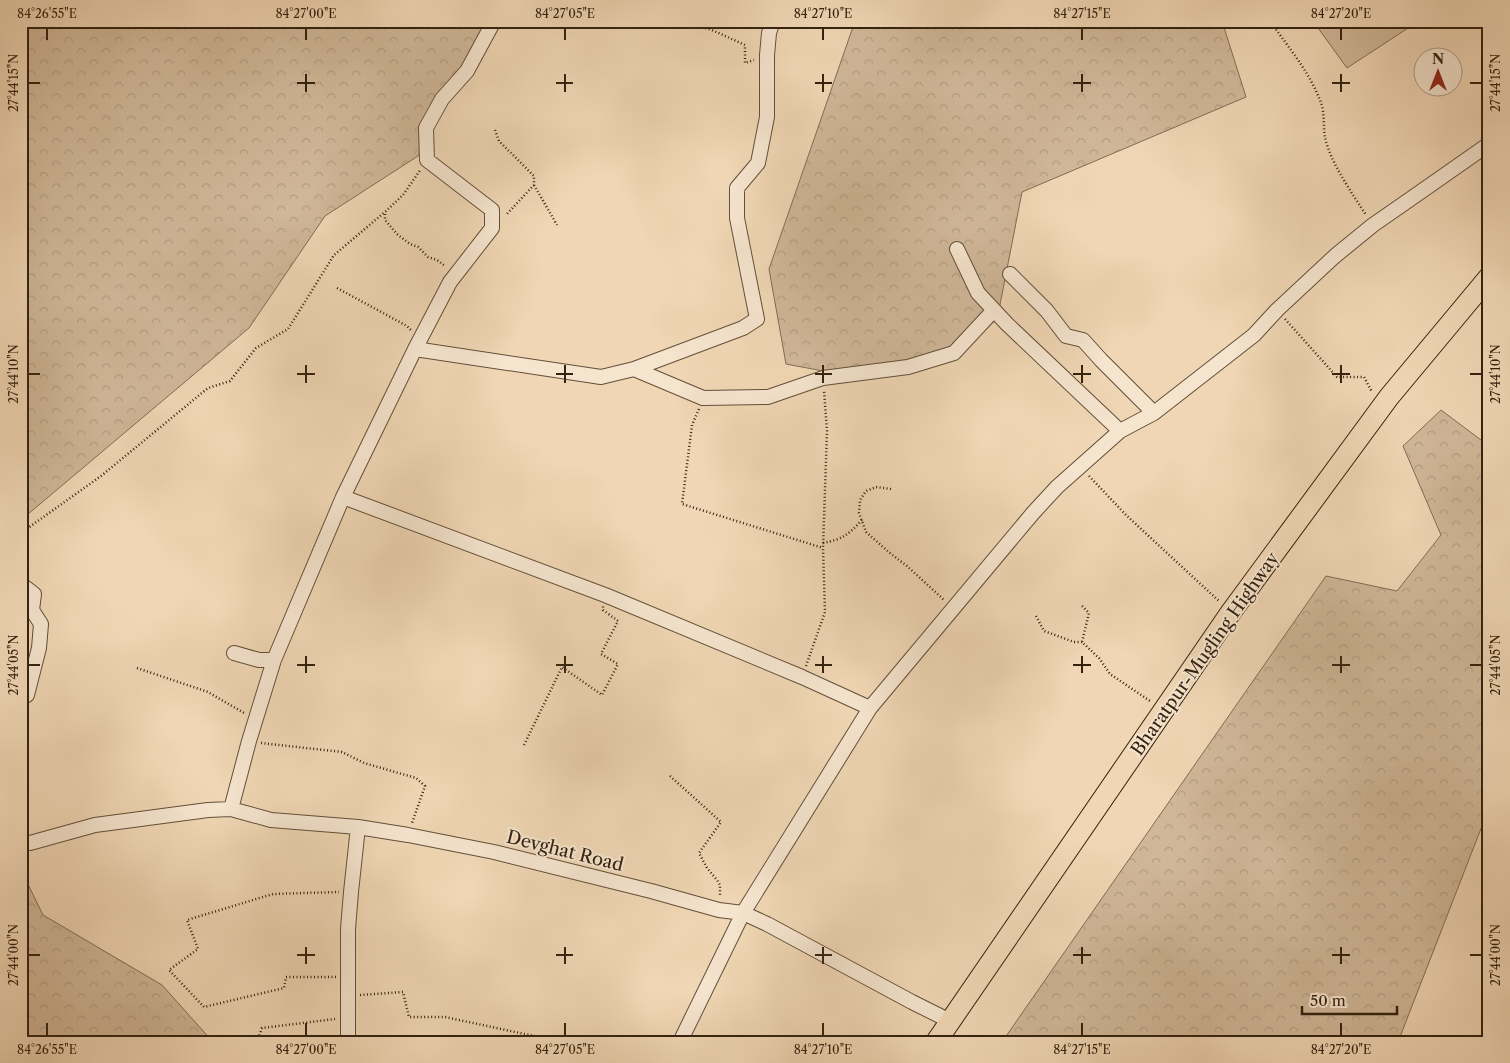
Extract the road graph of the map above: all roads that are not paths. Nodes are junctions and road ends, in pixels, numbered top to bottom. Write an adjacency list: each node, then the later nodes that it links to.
1 (494, 21): 8 (street)
2 (773, 21): 9 (street)
3 (1489, 144): 10 (street)
4 (957, 249): 7 (street)
5 (1010, 274): 10 (street)
6 (1489, 277): 22 (highway, Bharatpur-Mugling Highway)
7 (994, 310): 9 (street); 11 (street)
8 (417, 344): 9 (street); 12 (street)
9 (634, 370)
10 (1154, 413): 11 (street)
11 (1120, 431): 17 (street)
12 (342, 497): 15 (street); 17 (street)
13 (21, 584): 16 (street)
14 (234, 653): 15 (street)
15 (274, 660): 18 (street)
16 (27, 695)
17 (870, 708): 21 (street)
18 (231, 809): 19 (street, Devghat Road); 20 (street, Devghat Road)
19 (358, 827): 21 (street, Devghat Road); 23 (street)
20 (30, 843)
21 (743, 913): 22 (street, Devghat Road); 24 (street)
22 (950, 1021): 25 (highway, Bharatpur-Mugling Highway)
23 (348, 1042)
24 (680, 1042)
25 (936, 1042)

